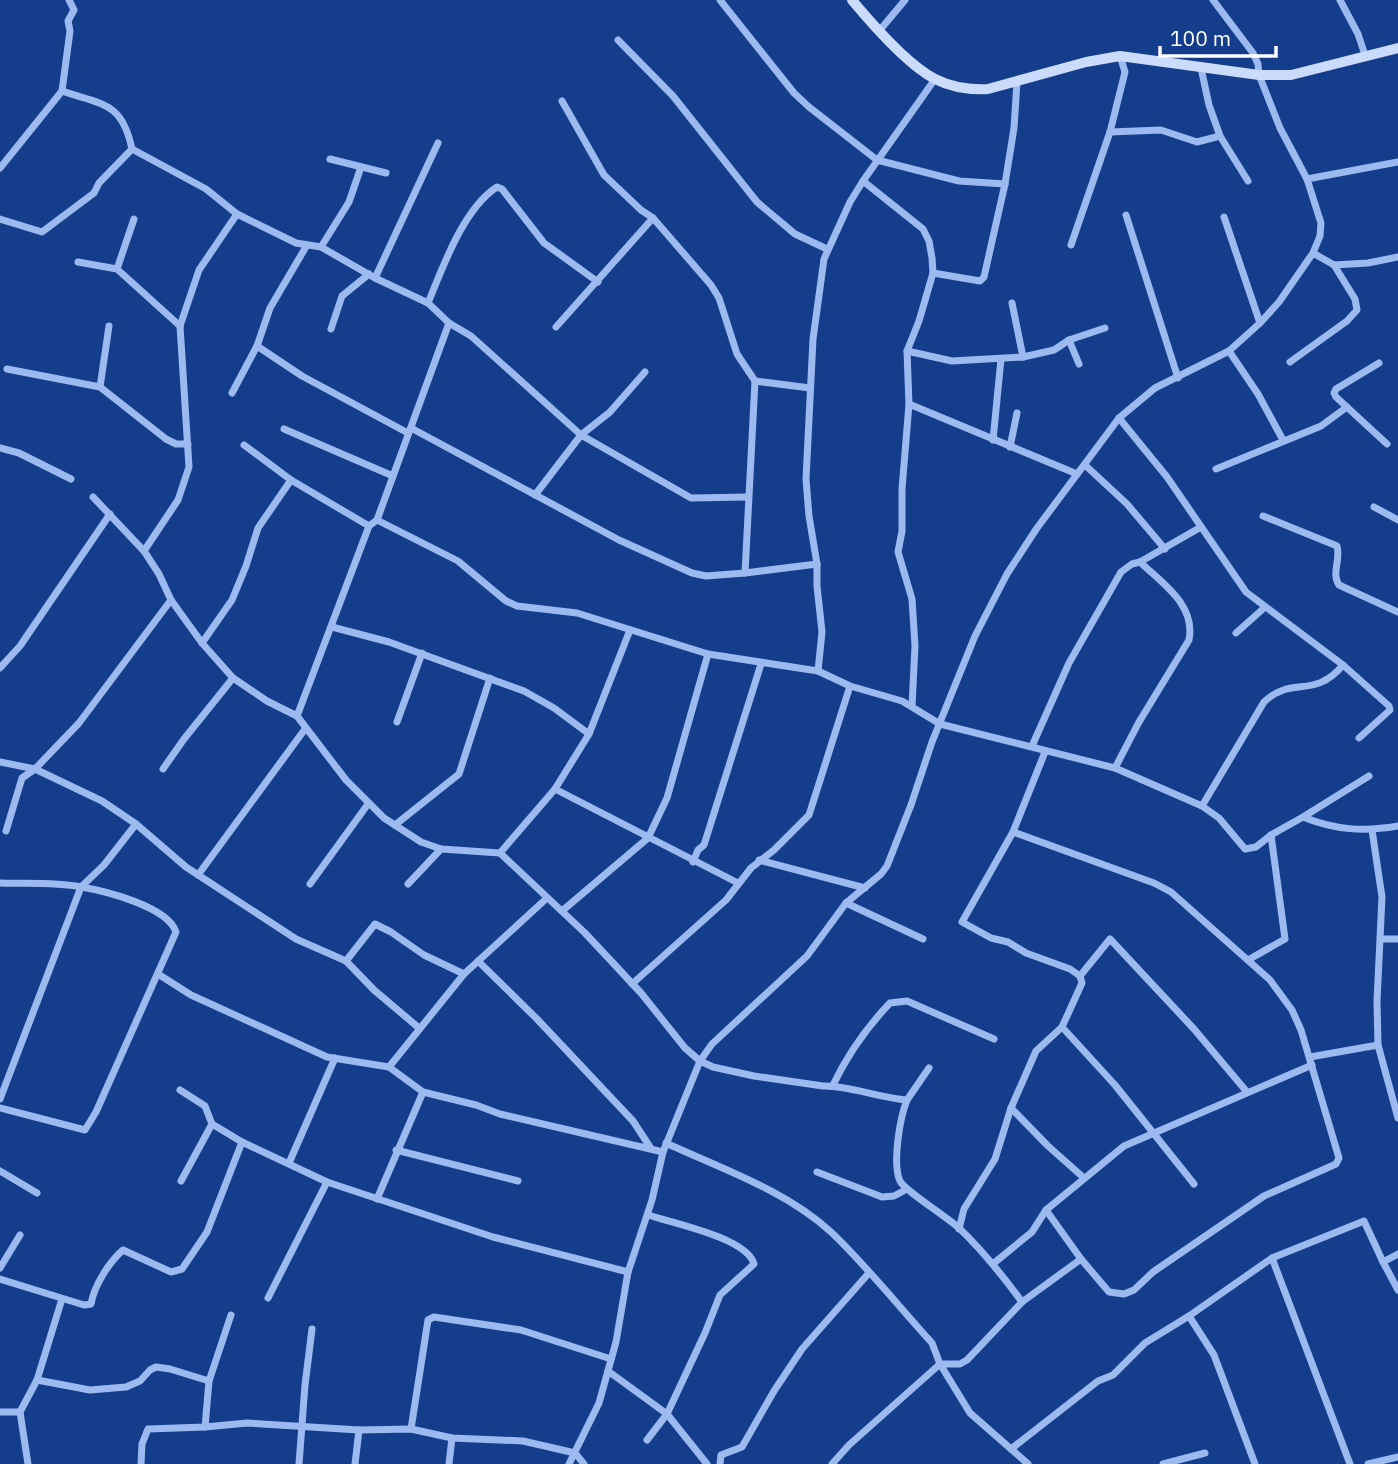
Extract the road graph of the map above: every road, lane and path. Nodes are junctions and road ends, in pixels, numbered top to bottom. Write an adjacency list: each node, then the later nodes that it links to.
1 (69, 0): 16 (street)
2 (720, 0): 23 (street)
3 (852, 0): 7 (street)
4 (905, 0): 7 (street)
5 (1213, 0): 13 (street)
6 (1340, 0): 10 (street)
7 (880, 30): 14 (street)
8 (618, 40): 41 (street)
9 (1398, 48): 10 (street)
10 (1365, 55): 13 (street)
11 (1120, 56): 12 (street); 15 (street); 18 (street)
12 (1201, 68): 13 (street); 19 (street)
13 (1259, 75): 28 (street)
14 (935, 79): 15 (street); 23 (street)
15 (1017, 82): 31 (street)
16 (62, 91): 21 (street); 26 (street)
17 (562, 101): 35 (street)
18 (1110, 132): 19 (street); 39 (street)
19 (1220, 136): 30 (street)
20 (438, 143): 48 (street)
21 (132, 149): 32 (street); 36 (street)
22 (330, 159): 25 (street)
23 (877, 160): 29 (street); 31 (street)
24 (1398, 162): 28 (street)
25 (362, 167): 27 (street); 40 (street)
26 (0, 168)
27 (386, 173)
28 (1307, 179): 42 (street)
29 (863, 181): 41 (street); 47 (street)
30 (1248, 181)
31 (1005, 184): 47 (street)
32 (237, 214): 38 (street); 55 (street)
33 (1126, 215): 70 (street)
34 (1224, 217): 53 (street)
35 (653, 218): 49 (street); 71 (street)
36 (0, 219)
37 (134, 219): 46 (street)
38 (307, 245): 40 (street); 60 (street)
39 (1071, 245)
40 (321, 247): 48 (street)
41 (827, 249): 73 (street)
42 (1313, 253): 45 (street); 53 (street)
43 (1398, 257): 45 (street)
44 (78, 262): 46 (street)
45 (1334, 265): 65 (street)
46 (117, 269): 55 (street)
47 (933, 273): 61 (street)
48 (372, 276): 50 (street); 58 (street)
49 (598, 282): 50 (street); 56 (street)
50 (428, 303): 52 (street)
51 (1012, 303): 63 (street)
52 (449, 323): 80 (street); 81 (street)
53 (1260, 323): 62 (street)
54 (108, 326): 72 (street)
55 (180, 326): 84 (street)
56 (556, 327)
57 (1105, 328): 59 (street)
58 (331, 329)
59 (1069, 340): 63 (street); 67 (street)
60 (257, 346): 74 (street); 80 (street)
61 (907, 351): 64 (street); 75 (street)
62 (1229, 351): 70 (street); 83 (street)
63 (1023, 357): 64 (street)
64 (1000, 359): 82 (street)
65 (1290, 362)
66 (1379, 363): 76 (street)
67 (1079, 364)
68 (7, 369): 72 (street)
69 (645, 372): 81 (street)
70 (1178, 378): 78 (street)
71 (755, 381): 73 (street); 97 (street)
72 (100, 387): 84 (street)
73 (810, 388): 108 (street)
74 (232, 393)
75 (909, 404): 82 (street); 126 (street)
76 (1347, 407): 83 (street); 85 (street)
77 (1017, 413): 87 (street)
78 (1119, 418): 89 (street); 104 (street)
79 (284, 429): 92 (street)
80 (409, 430): 92 (street); 95 (street)
81 (581, 435): 95 (street); 97 (street)
82 (993, 440): 87 (street)
83 (1283, 440): 90 (street)
84 (188, 444): 106 (street)
85 (1387, 444)
86 (244, 445): 94 (street)
87 (1010, 447): 91 (street)
88 (0, 448): 93 (street)
89 (1084, 465): 91 (street); 105 (street)
90 (1216, 469)
91 (1077, 474): 129 (street)
92 (393, 476): 101 (street)
93 (71, 479)
94 (291, 481): 103 (street); 116 (street)
95 (535, 495): 109 (street)
96 (93, 497): 99 (street)
97 (748, 497): 109 (street)
98 (1374, 508): 102 (street)
99 (110, 514): 106 (street); 121 (street)
100 (1263, 516): 112 (street)
101 (377, 520): 103 (street); 114 (street)
102 (1398, 520)
103 (369, 526): 113 (street)
104 (1201, 527): 105 (street); 111 (street)
105 (1165, 549): 107 (street)
106 (144, 551): 110 (street)
107 (1140, 562): 133 (street); 136 (street)
108 (817, 564): 109 (street); 122 (street)
109 (745, 573)
110 (171, 600): 116 (street); 137 (street)
111 (1264, 608): 115 (street); 120 (street)
112 (1398, 611)
113 (332, 627): 117 (street); 127 (street)
114 (630, 631): 118 (street); 131 (street)
115 (1236, 633)
116 (202, 643): 123 (street)
117 (422, 653): 124 (street); 128 (street)
118 (708, 654): 119 (street); 151 (street)
119 (761, 664): 122 (street); 155 (street)
120 (1343, 665): 132 (street); 142 (street)
121 (0, 668)
122 (817, 671): 125 (street)
123 (233, 678): 127 (street); 138 (street)
124 (490, 678): 131 (street); 145 (street)
125 (850, 686): 126 (street); 154 (street)
126 (912, 706): 129 (street)
127 (297, 716): 130 (street)
128 (397, 722)
129 (940, 724): 133 (street); 162 (street)
130 (306, 729): 141 (street); 156 (street)
131 (589, 734): 140 (street)
132 (1359, 738)
133 (1032, 746): 134 (street)
134 (1045, 752): 136 (street); 149 (street)
135 (0, 762): 137 (street)
136 (1115, 768): 142 (street)
137 (35, 769): 144 (street); 148 (street)
138 (163, 769)
139 (1369, 776): 143 (street)
140 (555, 789): 151 (street); 153 (street)
141 (368, 804): 145 (street); 159 (street)
142 (1202, 806): 150 (street)
143 (1303, 817): 147 (street); 150 (street)
144 (136, 824): 156 (street); 161 (street)
145 (395, 825): 152 (street)
146 (1398, 826): 147 (street)
147 (1372, 830): 167 (street)
148 (6, 831)
149 (1013, 832): 169 (street); 174 (street)
150 (1270, 835): 169 (street)
151 (648, 838): 155 (street); 165 (street)
152 (441, 849): 153 (street); 160 (street)
153 (500, 853): 163 (street)
154 (760, 860): 158 (street); 162 (street)
155 (693, 862): 158 (street)
156 (198, 875): 170 (street)
157 (0, 883): 161 (street)
158 (738, 883): 175 (street)
159 (310, 884)
160 (408, 884)
161 (81, 887): 172 (street); 189 (street)
162 (865, 888): 164 (street)
163 (547, 898): 165 (street); 171 (street)
164 (846, 902): 166 (street); 181 (street)
165 (562, 911): 175 (street)
166 (923, 939)
167 (1381, 939): 168 (street); 179 (street)
168 (1398, 939)
169 (1248, 960): 182 (street)
170 (346, 961): 173 (street); 177 (street)
171 (478, 961): 173 (street); 198 (street)
172 (158, 974): 180 (street); 191 (street)
173 (464, 974): 177 (street)
174 (1080, 976): 176 (street); 188 (street)
175 (632, 984): 181 (street)
176 (1062, 1027): 192 (street); 195 (street)
177 (419, 1028): 183 (street)
178 (994, 1039): 185 (street)
179 (1378, 1045): 182 (street); 193 (street)
180 (335, 1058): 183 (street); 201 (street)
181 (700, 1061): 185 (street); 197 (street)
182 (1311, 1061): 188 (street); 218 (street)
183 (389, 1067): 187 (street)
184 (929, 1068): 190 (street)
185 (833, 1085): 190 (street)
186 (180, 1090): 194 (street)
187 (423, 1092): 198 (street); 199 (street)
188 (1247, 1092): 195 (street)
189 (0, 1099)
190 (907, 1100): 209 (street)
191 (0, 1108)
192 (1011, 1108): 204 (street); 214 (street)
193 (1398, 1118)
194 (212, 1124): 196 (street); 205 (street)
195 (1154, 1132): 204 (street); 208 (street)
196 (242, 1142): 201 (street); 227 (street)
197 (666, 1143): 200 (street); 223 (street)
198 (650, 1148): 200 (street)
199 (396, 1150): 206 (street); 211 (street)
200 (663, 1152): 213 (street)
201 (289, 1163): 207 (street)
202 (0, 1171): 210 (street)
203 (817, 1172): 209 (street)
204 (1084, 1178): 212 (street)
205 (181, 1181)
206 (518, 1181)
207 (327, 1182): 211 (street); 226 (street)
208 (1194, 1184)
209 (907, 1189): 214 (street)
210 (37, 1192)
211 (377, 1199): 222 (street)
212 (1046, 1210): 218 (street); 220 (street)
213 (648, 1215): 222 (street); 239 (street)
214 (959, 1229): 220 (street)
215 (20, 1235): 221 (street)
216 (1398, 1254): 219 (street)
217 (1272, 1258): 219 (street); 230 (street); 263 (street)
218 (1081, 1259): 228 (street)
219 (1383, 1262): 225 (street)
220 (994, 1263): 228 (street)
221 (0, 1268)
222 (628, 1272): 232 (street)
223 (869, 1274): 233 (street); 258 (street)
224 (0, 1279): 227 (street)
225 (1398, 1290)
226 (268, 1298)
227 (62, 1299): 235 (street)
228 (1022, 1302): 233 (street)
229 (231, 1315): 236 (street)
230 (1189, 1316): 246 (street); 262 (street)
231 (312, 1329): 241 (street)
232 (611, 1359): 234 (street); 242 (street)
233 (940, 1364): 246 (street); 259 (street)
234 (608, 1371): 239 (street); 247 (street)
235 (37, 1380): 236 (street); 238 (street)
236 (209, 1381): 240 (street)
237 (0, 1412): 238 (street)
238 (20, 1412): 250 (street)
239 (667, 1414): 245 (street); 257 (street)
240 (205, 1427): 241 (street); 251 (street)
241 (301, 1428): 243 (street); 252 (street)
242 (411, 1429): 243 (street); 244 (street)
243 (359, 1430): 253 (street)
244 (452, 1438): 247 (street); 254 (street)
245 (648, 1440)
246 (1011, 1449): 260 (street)
247 (575, 1453): 255 (street); 256 (street)
248 (1205, 1453): 261 (street)
249 (1398, 1457): 264 (street)
250 (28, 1464)
251 (141, 1464)
252 (299, 1464)
253 (355, 1464)
254 (449, 1464)
255 (569, 1464)
256 (584, 1464)
257 (707, 1464)
258 (720, 1464)
259 (832, 1464)
260 (1028, 1464)
261 (1163, 1464)
262 (1255, 1464)
263 (1350, 1464)
264 (1368, 1464)

